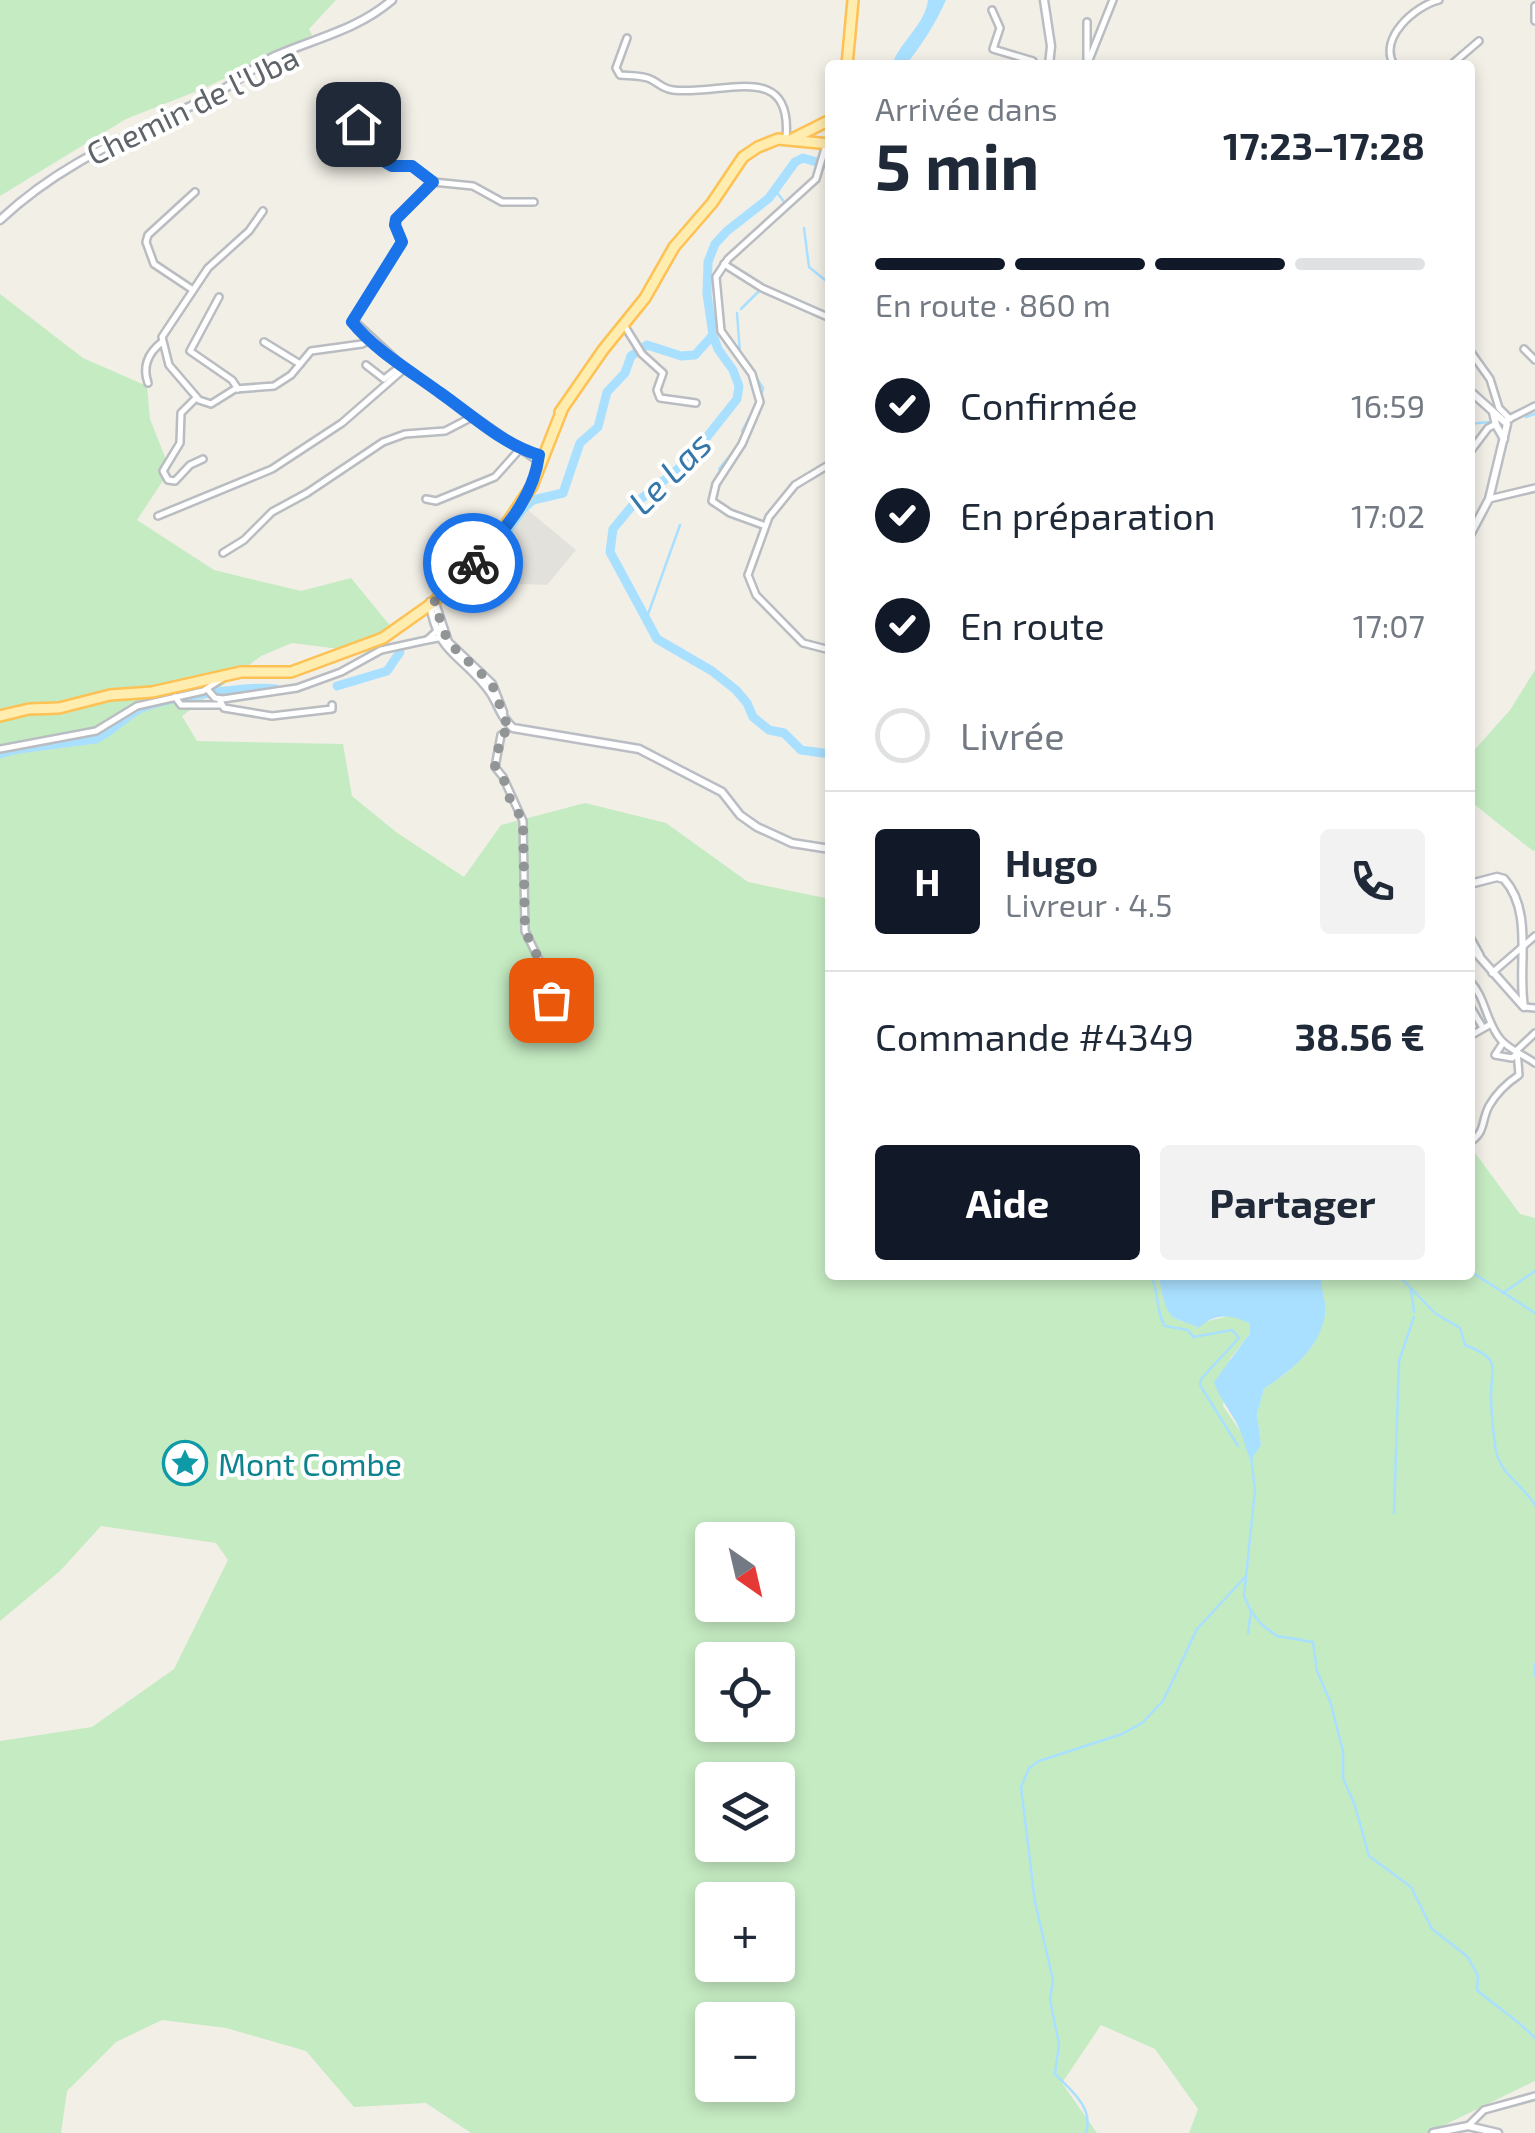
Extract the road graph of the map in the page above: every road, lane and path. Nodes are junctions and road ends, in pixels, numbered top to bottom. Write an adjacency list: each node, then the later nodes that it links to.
1 (392, 0): 30 (street, Chemin de l'Uba)
2 (853, 0): 14 (main road)
3 (1044, 0): 16 (street)
4 (1113, 0): 18 (street)
5 (1406, 0): 9 (street)
6 (1439, 0): 9 (street)
7 (1535, 6): 10 (street)
8 (992, 10): 15 (street)
9 (1414, 10): 19 (street)
10 (1535, 21)
11 (1087, 22): 17 (street)
12 (627, 38): 23 (street)
13 (1479, 41): 20 (street)
14 (847, 60)
15 (1030, 60)
16 (1050, 60)
17 (1087, 60)
18 (1089, 60)
19 (1391, 60)
20 (1456, 60)
21 (355, 122): 26 (street)
22 (825, 123): 23 (main road)
23 (789, 138): 24 (main road); 35 (main road)
24 (825, 147)
25 (825, 152): 31 (street)
26 (433, 182): 28 (street); 36 (street)
27 (195, 192): 32 (street)
28 (534, 202)
29 (263, 211): 32 (street)
30 (0, 220)
31 (724, 264): 34 (street); 63 (street)
32 (193, 290): 37 (street)
33 (220, 297): 46 (street)
34 (825, 316)
35 (623, 324): 49 (street); 55 (main road)
36 (370, 340): 42 (street); 44 (street)
37 (162, 342): 45 (street); 48 (street)
38 (264, 342): 42 (street)
39 (1524, 348): 41 (street)
40 (1475, 358): 52 (street)
41 (1535, 360)
42 (300, 364): 46 (street)
43 (366, 365): 44 (street)
44 (403, 367): 51 (street); 61 (street)
45 (148, 383)
46 (238, 388): 48 (street)
47 (1475, 396): 52 (street)
48 (196, 398): 56 (street)
49 (696, 403)
50 (1535, 406): 52 (street)
51 (472, 417): 54 (street); 65 (street)
52 (1502, 423): 53 (street); 60 (street)
53 (1475, 445)
54 (523, 451): 55 (street); 59 (street)
55 (539, 456): 62 (main road); 62 (main road)
56 (203, 459)
57 (825, 467): 63 (street)
58 (1535, 488): 60 (street)
59 (426, 498)
60 (1489, 499): 64 (street)
61 (158, 516)
62 (508, 523): 66 (main road)
63 (764, 525): 73 (street)
64 (1475, 526)
65 (222, 553)
66 (445, 588): 67 (main road); 68 (main road)
67 (431, 603): 68 (street); 69 (street); 70 (street); 71 (main road)
68 (402, 620): 72 (main road)
69 (434, 620): 70 (street); 71 (street)
70 (441, 633): 77 (street); 80 (street)
71 (390, 634): 72 (main road)
72 (368, 645): 74 (main road)
73 (825, 649)
74 (226, 675): 75 (street); 79 (main road)
75 (209, 692): 76 (street); 77 (street)
76 (176, 700): 77 (street); 81 (street)
77 (220, 702): 78 (street)
78 (332, 705)
79 (0, 716)
80 (509, 725): 82 (street); 91 (street)
81 (0, 749)
82 (825, 848)
83 (1475, 883): 86 (street)
84 (1535, 936): 86 (street)
85 (1475, 944): 88 (street)
86 (1522, 948): 89 (street); 92 (street)
87 (1475, 954): 88 (street)
88 (1478, 958): 89 (street)
89 (1492, 973): 92 (street)
90 (1475, 988): 95 (street)
91 (551, 1000)
92 (1524, 1006): 93 (street)
93 (1535, 1008)
94 (1475, 1014): 96 (street)
95 (1492, 1024): 96 (street); 99 (street)
96 (1483, 1028): 97 (street)
97 (1475, 1033)
98 (1535, 1033): 100 (street)
99 (1504, 1043): 100 (street); 100 (street)
100 (1517, 1052): 101 (street); 102 (street)
101 (1535, 1063)
102 (1475, 1138)
103 (1535, 2096): 104 (street)
104 (1468, 2126): 105 (street); 106 (street)
105 (1433, 2133)
106 (1498, 2133)

